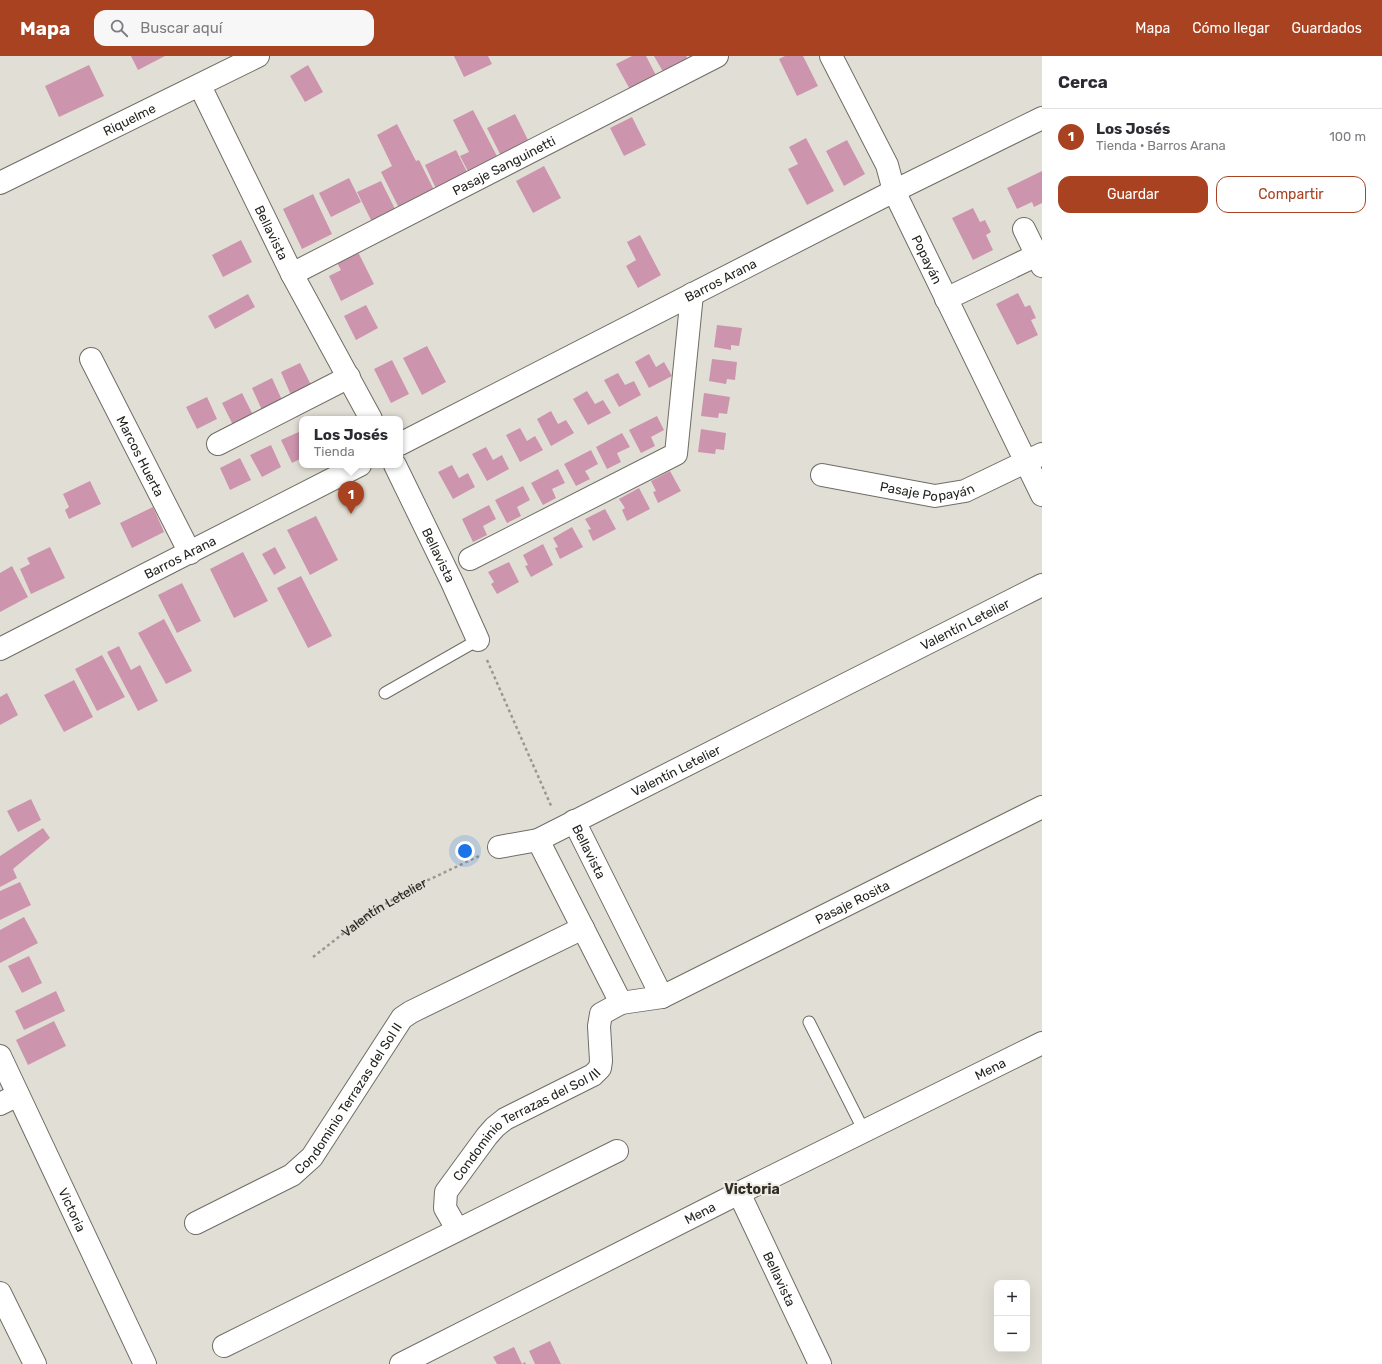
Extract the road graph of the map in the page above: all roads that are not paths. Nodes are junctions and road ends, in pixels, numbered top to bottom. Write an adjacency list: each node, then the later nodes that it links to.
1 (258, 56): 4 (street, Riquelme)
2 (717, 56): 10 (street, Pasaje Sanguinetti)
3 (831, 56): 7 (street, Popayán)
4 (200, 86): 6 (street, Riquelme); 10 (street, Bellavista)
5 (1042, 118): 7 (street, Barros Arana)
6 (0, 183)
7 (894, 191): 11 (street, Barros Arana); 12 (street, Popayán)
8 (1024, 229): 9 (street)
9 (1039, 261): 12 (street)
10 (292, 274): 14 (street, Bellavista)
11 (692, 294): 16 (street, Barros Arana); 24 (street)
12 (946, 299): 18 (street, Popayán)
13 (91, 359): 23 (street, Marcos Huerta)
14 (349, 377): 15 (street, Bellavista); 17 (street)
15 (369, 416)
16 (403, 442)
17 (218, 444)
18 (1034, 458): 21 (street, Pasaje Popayán); 22 (street, Popayán)
19 (354, 468): 23 (street, Barros Arana)
20 (396, 468): 26 (street, Bellavista)
21 (822, 475)
22 (1042, 495)
23 (190, 553): 27 (street, Barros Arana)
24 (470, 559)
25 (1042, 584): 30 (street, Valentín Letelier)
26 (478, 640): 28 (lane)
27 (0, 649)
28 (385, 693)
29 (1042, 807): 34 (street, Pasaje Rosita)
30 (574, 821): 31 (street, Valentín Letelier); 34 (street, Bellavista)
31 (538, 840): 32 (street, Valentín Letelier); 33 (street)
32 (499, 847)
33 (583, 928): 35 (street); 43 (street, Condominio Terrazas del Sol II)
34 (662, 997): 35 (street)
35 (621, 1003): 44 (street, Condominio Terrazas del Sol III)
36 (810, 1022): 40 (lane)
37 (1042, 1043): 40 (street, Mena)
38 (0, 1056): 39 (street, Victoria)
39 (9, 1100): 49 (street, Victoria)
40 (864, 1131): 42 (street, Mena)
41 (617, 1151): 44 (street)
42 (739, 1193): 50 (street, Mena); 51 (street, Bellavista)
43 (196, 1223)
44 (457, 1229): 47 (street)
45 (0, 1293): 46 (street)
46 (6, 1318): 48 (street)
47 (224, 1346)
48 (35, 1364)
49 (145, 1364)
50 (401, 1364)
51 (820, 1364)

